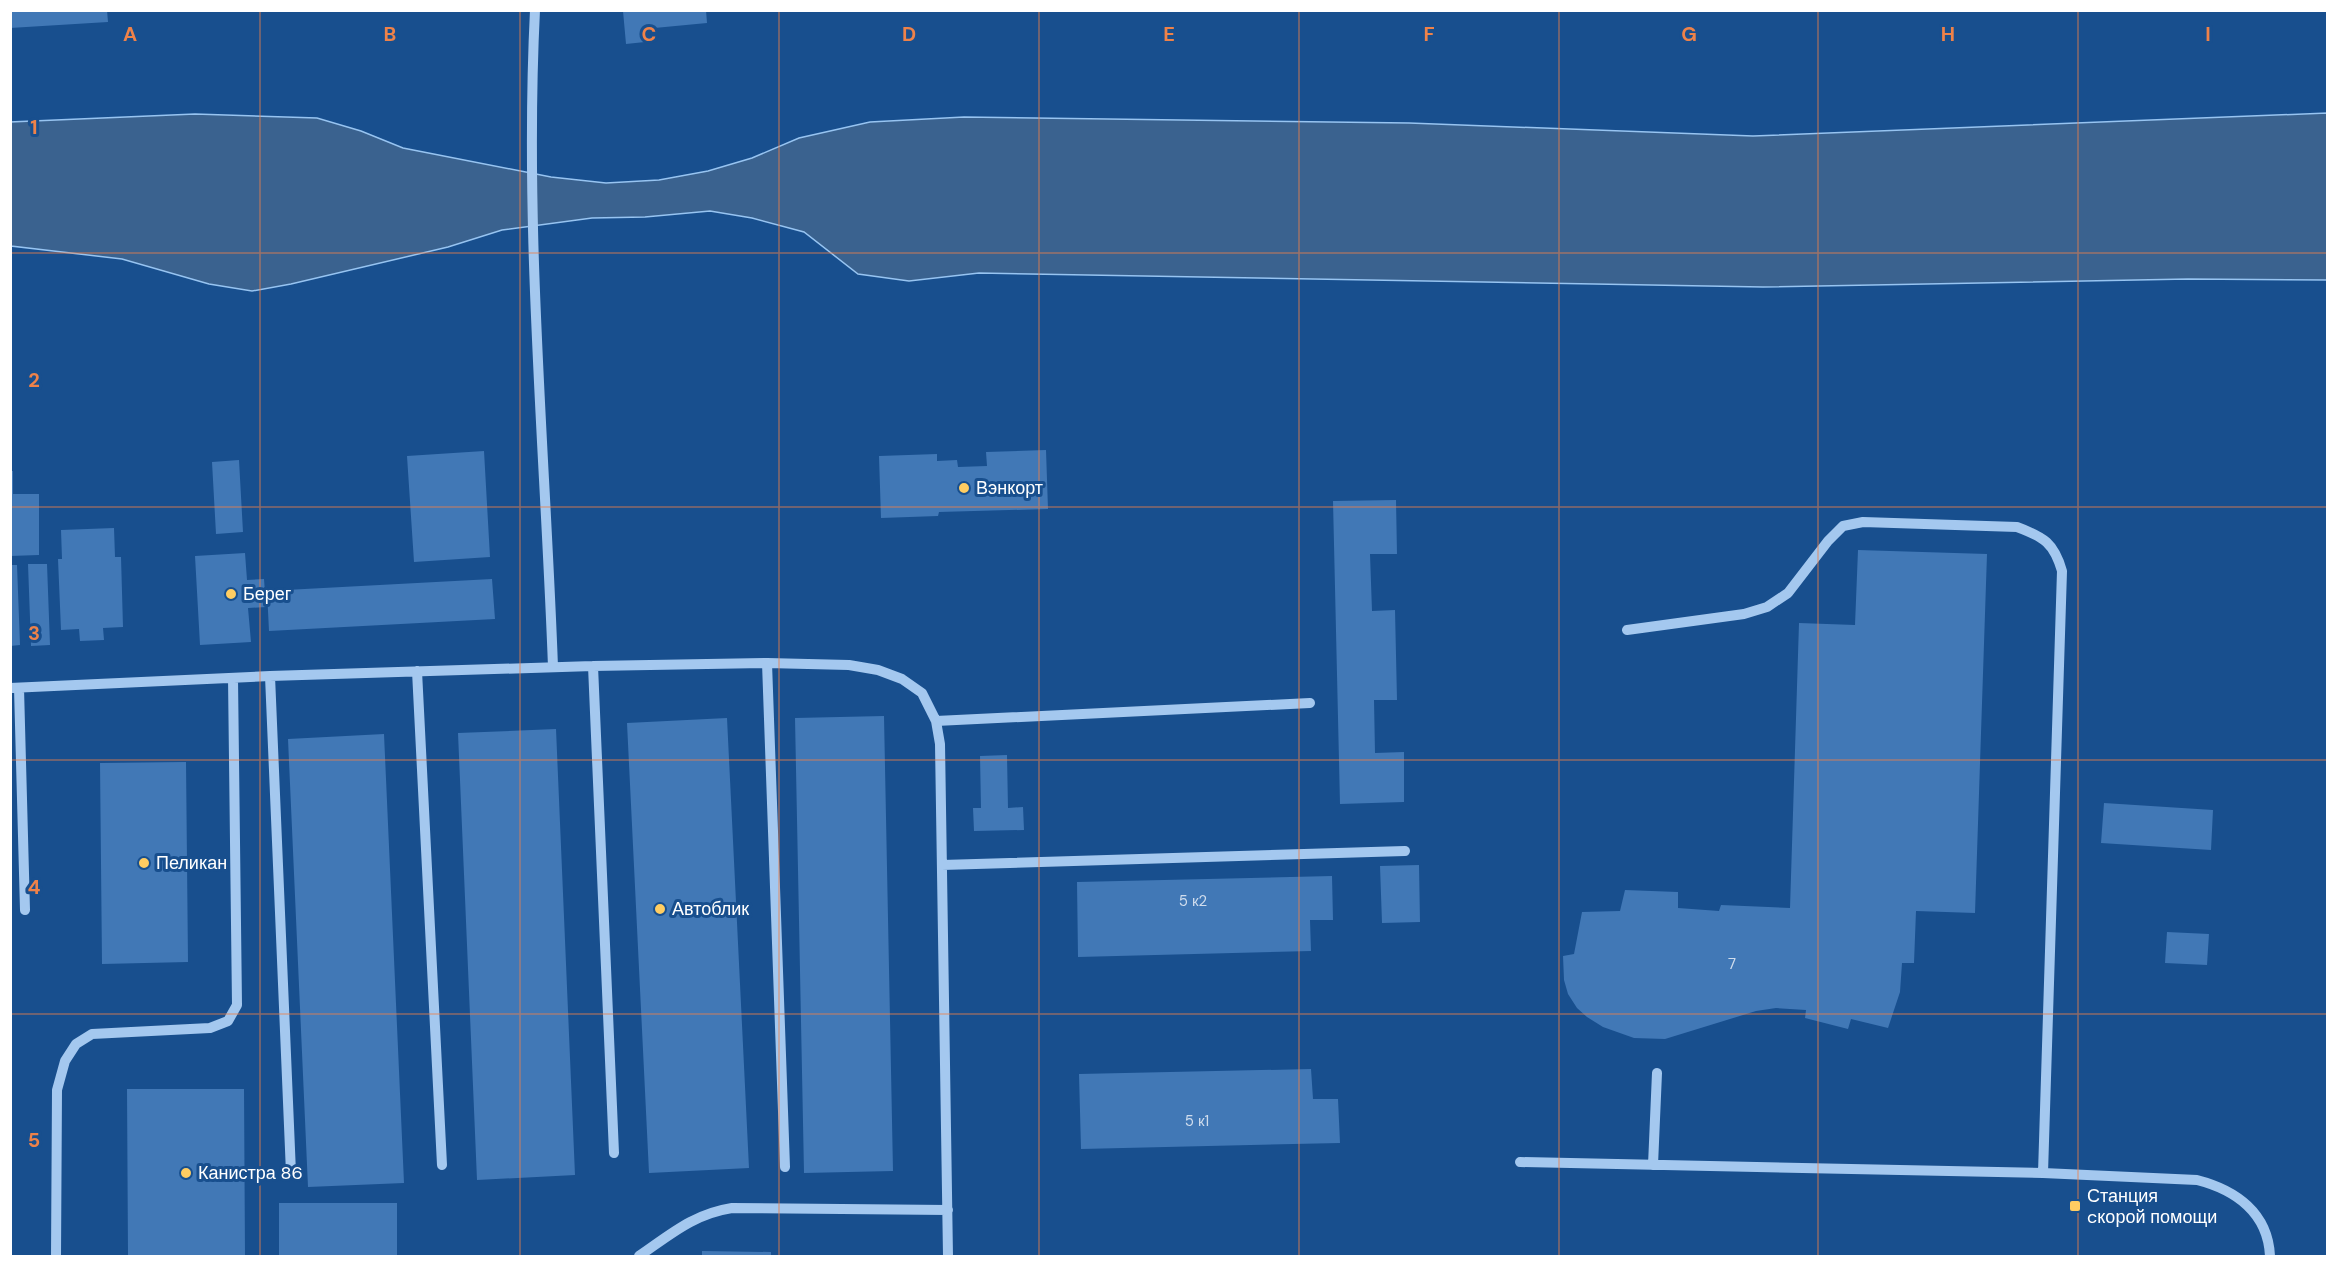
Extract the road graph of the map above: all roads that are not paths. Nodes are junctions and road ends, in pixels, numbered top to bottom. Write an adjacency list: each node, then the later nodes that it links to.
1 (535, 10): 5 (street)
2 (1627, 630): 22 (street)
3 (766, 663): 4 (street); 11 (street); 20 (street)
4 (594, 666): 5 (street); 16 (street)
5 (553, 667): 6 (street)
6 (417, 671): 7 (street); 18 (street)
7 (270, 676): 8 (street); 21 (street)
8 (233, 678): 9 (street); 24 (street)
9 (15, 688): 14 (street)
10 (1310, 703): 11 (street)
11 (936, 721): 13 (street)
12 (1405, 851): 13 (street)
13 (942, 865): 23 (street)
14 (25, 910)
15 (1657, 1073): 19 (street)
16 (614, 1153)
17 (1520, 1162): 19 (street)
18 (442, 1165)
19 (1653, 1165): 22 (street)
20 (785, 1167)
21 (291, 1173)
22 (2043, 1173): 27 (street)
23 (948, 1210): 25 (street); 26 (street)
24 (56, 1257)
25 (639, 1257)
26 (948, 1257)
27 (2270, 1257)

